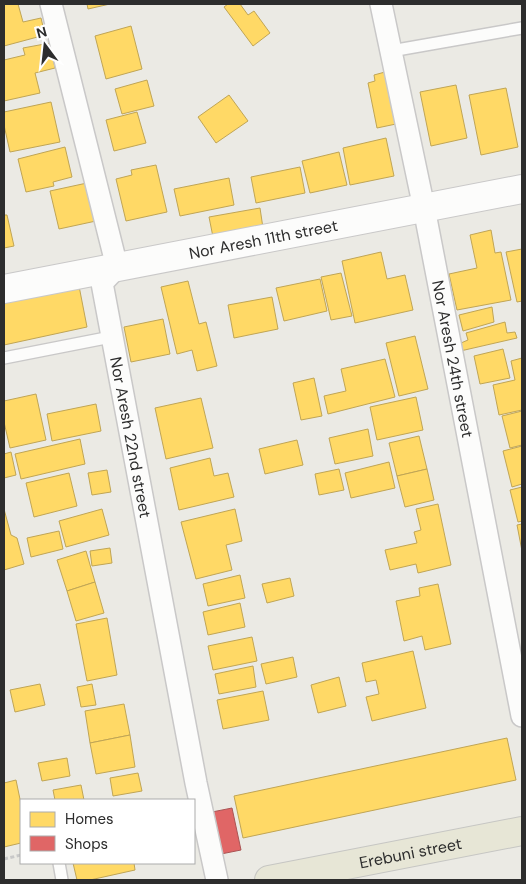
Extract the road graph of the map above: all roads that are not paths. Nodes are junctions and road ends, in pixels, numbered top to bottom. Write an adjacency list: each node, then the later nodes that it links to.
1 (51, 4): 7 (street)
2 (381, 4): 4 (street, Nor Aresh 24th street)
3 (522, 28): 4 (lane)
4 (391, 51): 6 (street, Nor Aresh 24th street)
5 (522, 189): 6 (street, Nor Aresh 11th street)
6 (424, 208): 7 (street, Nor Aresh 11th street); 11 (street, Nor Aresh 24th street)
7 (117, 267): 8 (street, Nor Aresh 11th street); 9 (street, Nor Aresh 22nd street)
8 (4, 289)
9 (111, 337): 10 (lane); 15 (street, Nor Aresh 22nd street)
10 (4, 358)
11 (522, 716)
12 (522, 831): 16 (main road, Erebuni street)
13 (59, 864): 14 (lane)
14 (62, 880)
15 (217, 880)
16 (269, 880)

